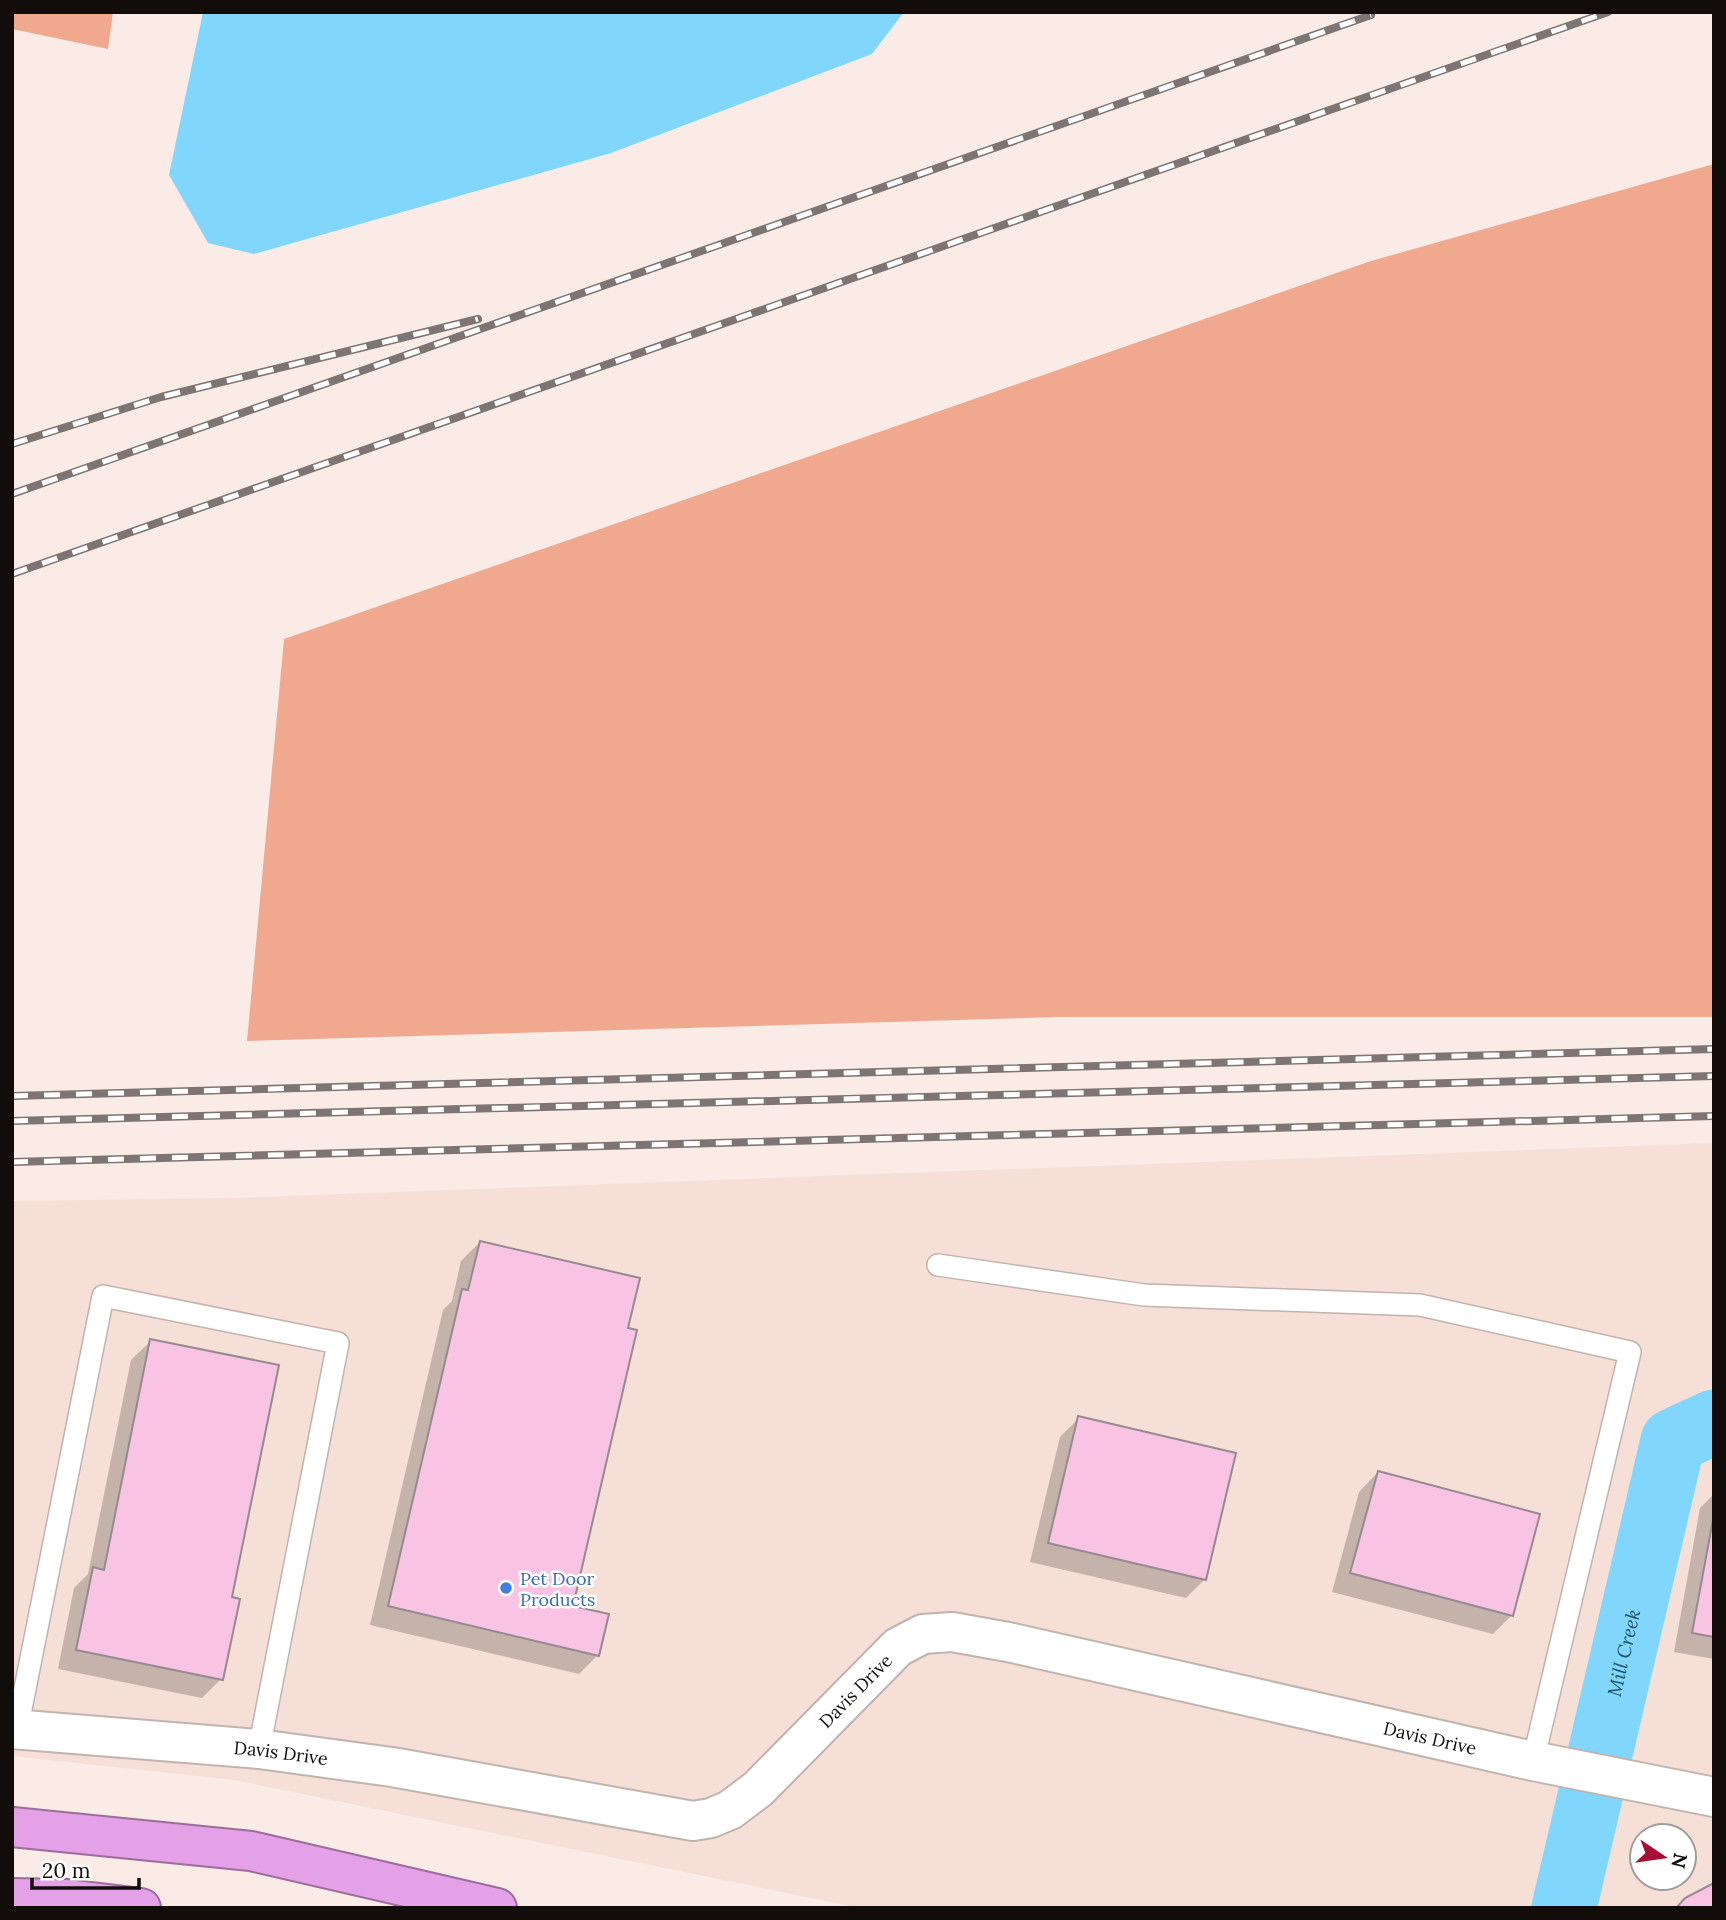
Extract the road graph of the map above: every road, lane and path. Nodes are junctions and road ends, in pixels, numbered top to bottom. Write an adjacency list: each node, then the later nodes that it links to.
1 (938, 1265): 4 (lane)
2 (15, 1729): 3 (street, Davis Drive); 3 (lane)
3 (259, 1749): 4 (street, Davis Drive)
4 (1548, 1764): 5 (street, Davis Drive)
5 (1714, 1797)
6 (12, 1827): 9 (highway)
7 (12, 1898): 8 (highway)
8 (141, 1908)
9 (497, 1908)

